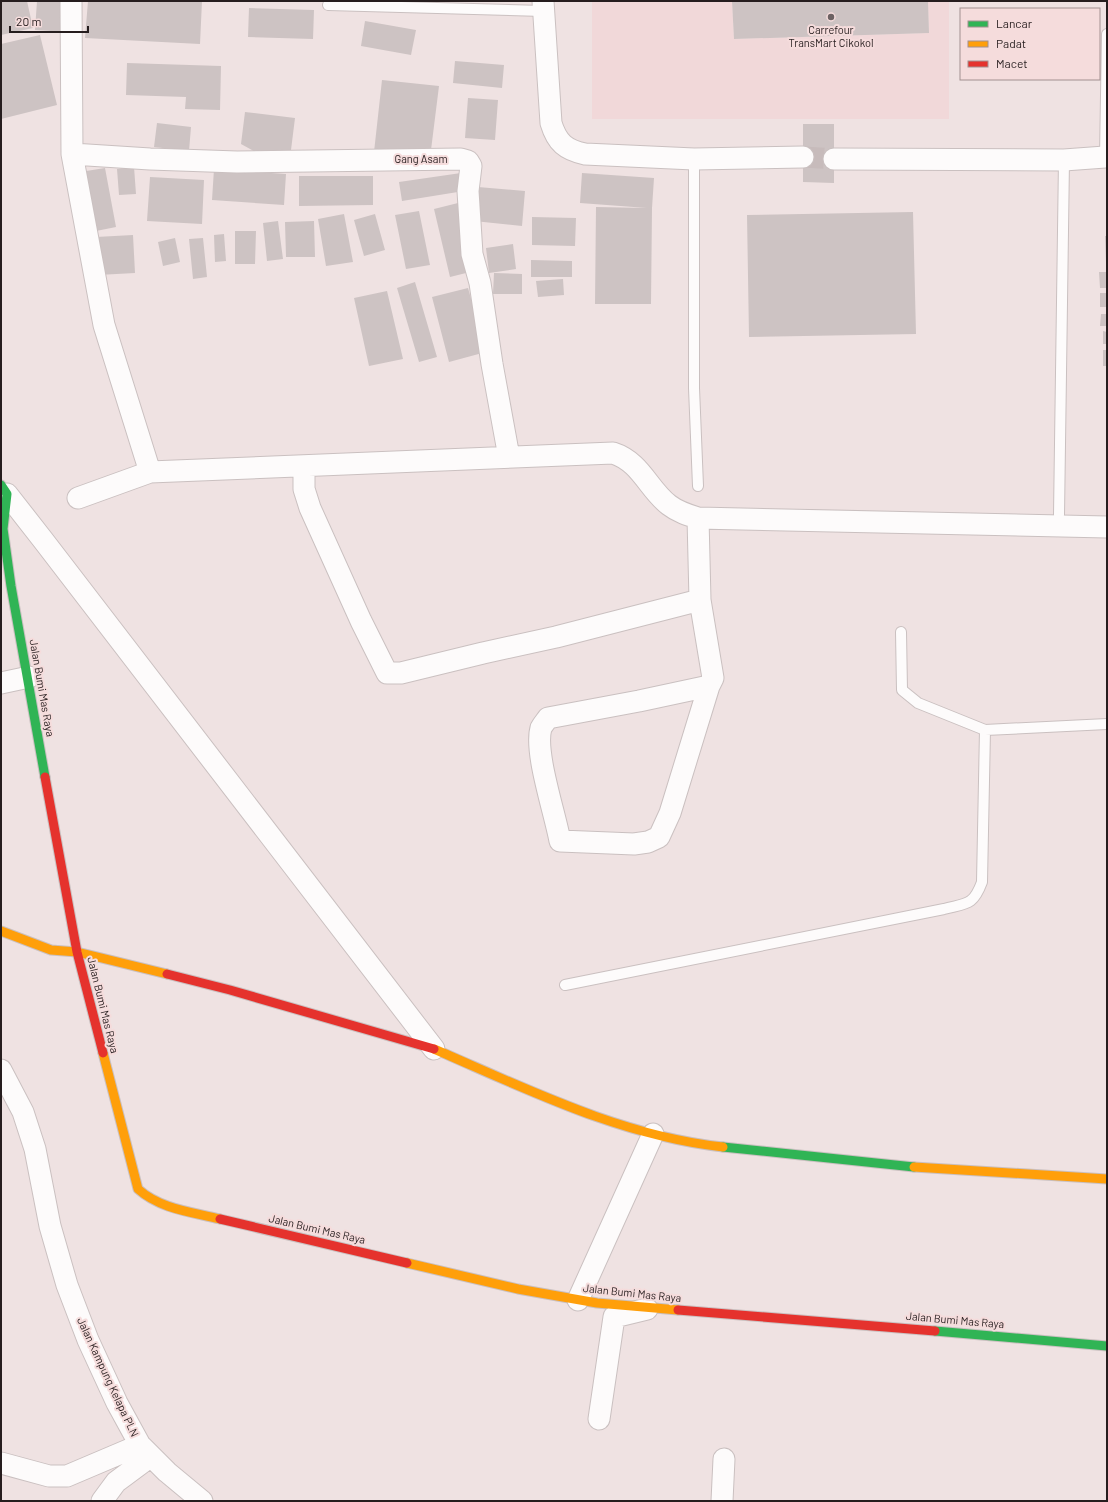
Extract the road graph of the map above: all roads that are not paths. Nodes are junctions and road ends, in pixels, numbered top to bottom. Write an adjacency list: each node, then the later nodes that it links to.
1 (71, 1): 6 (street)
2 (328, 5): 3 (lane)
3 (459, 5): 4 (lane)
4 (543, 6): 9 (street)
5 (1107, 34): 8 (lane)
6 (72, 154): 12 (street, Gang Asam); 14 (street)
7 (803, 157): 9 (street)
8 (1106, 157): 11 (street)
9 (694, 159): 15 (lane)
10 (834, 159): 11 (street)
11 (1064, 160): 18 (lane)
12 (509, 458): 13 (street); 19 (street)
13 (304, 466): 14 (street); 22 (street)
14 (150, 472): 17 (street)
15 (698, 486)
16 (3, 492): 21 (street, Jalan Bumi Mas Raya); 32 (street)
17 (78, 498)
18 (1059, 515)
19 (698, 518): 20 (street); 22 (street)
20 (1107, 527)
21 (2, 528): 24 (street, Jalan Bumi Mas Raya)
22 (700, 600): 26 (street)
23 (901, 632): 28 (lane)
24 (28, 677): 25 (street); 30 (street, Jalan Bumi Mas Raya)
25 (1, 683)
26 (709, 686): 26 (street)
27 (1107, 724): 28 (lane)
28 (985, 730): 31 (lane)
29 (1, 931): 30 (street)
30 (77, 952): 32 (street); 36 (street, Jalan Bumi Mas Raya)
31 (565, 985)
32 (434, 1049): 34 (street)
33 (1, 1070): 41 (street, Jalan Kampung Kelapa PLN)
34 (653, 1134): 35 (street); 36 (street)
35 (1107, 1179)
36 (588, 1301): 37 (street, Jalan Bumi Mas Raya); 38 (street)
37 (652, 1308): 38 (street); 39 (street, Jalan Bumi Mas Raya)
38 (614, 1317): 40 (street)
39 (1107, 1346)
40 (600, 1419)
41 (146, 1451): 43 (street); 44 (street); 45 (street, Jalan Kampung Kelapa PLN)
42 (724, 1459): 46 (street)
43 (1, 1463)
44 (102, 1501)
45 (202, 1501)
46 (722, 1501)

